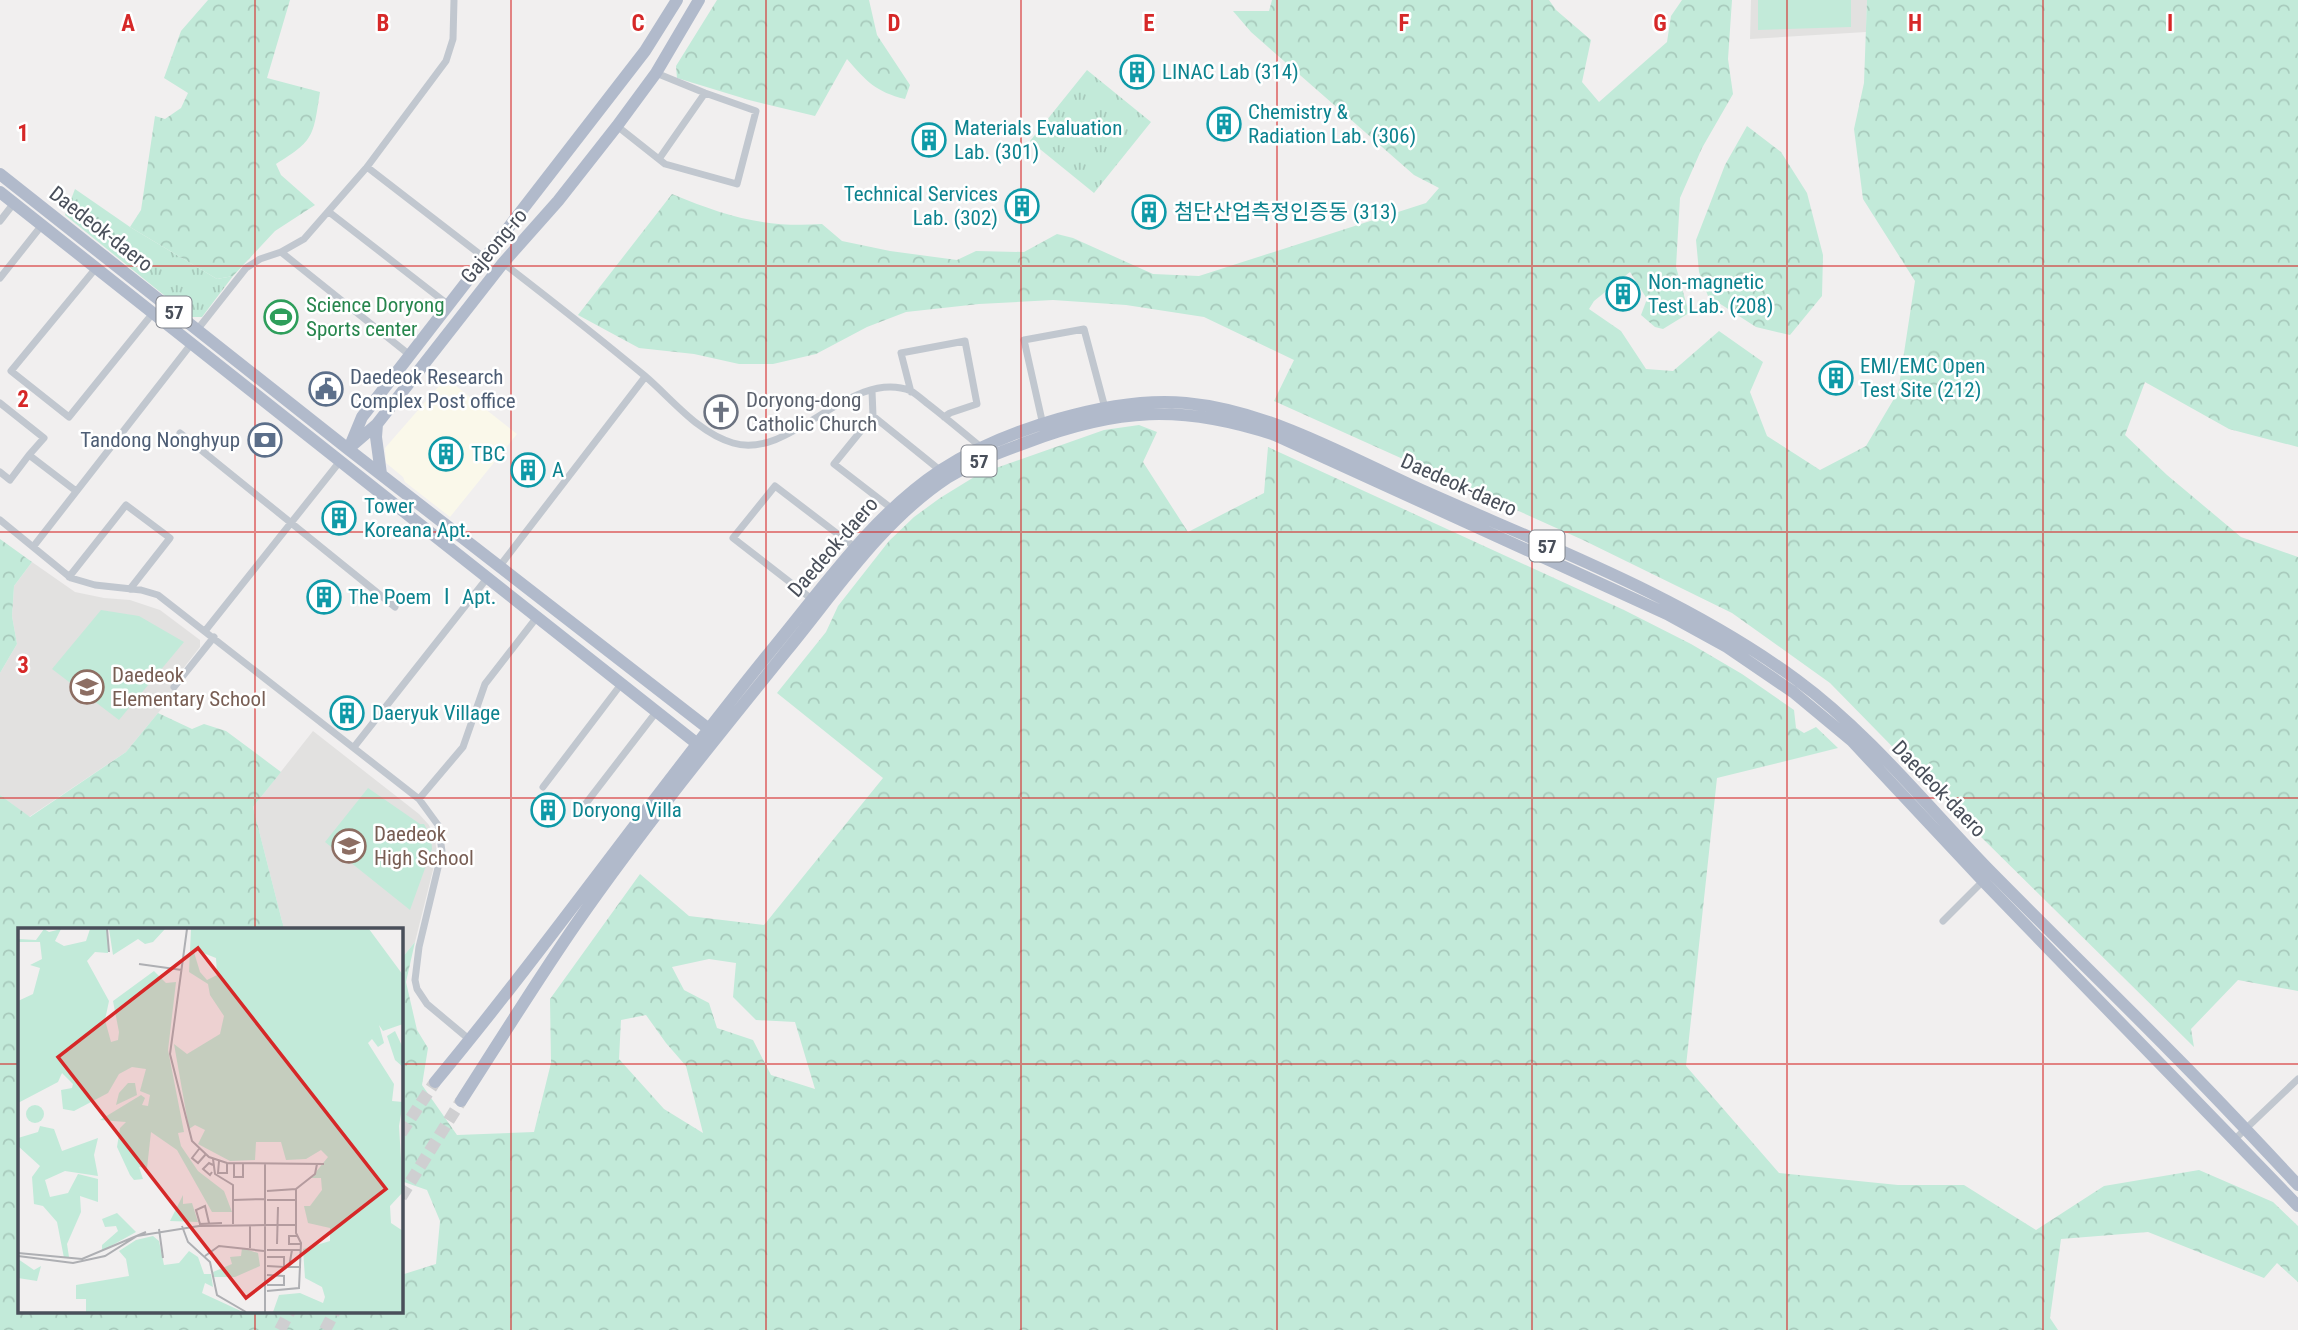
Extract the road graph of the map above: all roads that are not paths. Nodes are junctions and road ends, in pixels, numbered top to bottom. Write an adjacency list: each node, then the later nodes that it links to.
1 (454, 0): 8 (street)
2 (677, 0): 16 (main road, Gajeong-ro)
3 (699, 0): 4 (main road, Gajeong-ro)
4 (656, 73): 5 (street); 6 (main road, Gajeong-ro)
5 (705, 93): 7 (street); 7 (street)
6 (617, 126): 7 (street); 17 (main road, Gajeong-ro)
7 (659, 159)
8 (367, 167): 12 (street); 16 (street, Gajeong-ro)
9 (0, 174): 22 (main road, Daedeok-daero / 57)
10 (0, 192): 11 (main road, Daedeok-daero / 57)
11 (14, 203): 13 (street); 14 (main road, Daedeok-daero / 57)
12 (329, 212): 15 (street); 20 (street, Gajeong-ro)
13 (0, 222)
14 (42, 225): 18 (main road, Daedeok-daero / 57); 19 (street)
15 (281, 252): 22 (street); 24 (street)
16 (486, 259): 20 (main road, Gajeong-ro)
17 (503, 263): 25 (street); 32 (main road, Gajeong-ro)
18 (96, 268): 21 (main road, Daedeok-daero / 57); 21 (street)
19 (0, 278)
20 (450, 306): 24 (main road, Gajeong-ro)
21 (153, 313): 23 (main road, Daedeok-daero / 57)
22 (197, 330): 36 (main road, Daedeok-daero / 57)
23 (192, 343): 36 (main road, Daedeok-daero / 57); 41 (street)
24 (411, 356): 36 (main road, Gajeong-ro)
25 (645, 377): 26 (street); 47 (street)
26 (872, 391): 27 (street); 30 (street)
27 (911, 391): 31 (street); 31 (street)
28 (0, 403): 37 (street)
29 (1105, 408): 33 (main road, Daedeok-daero / 57); 33 (street); 65 (main road, Daedeok-daero / 57)
30 (873, 416): 38 (street); 42 (street)
31 (944, 417): 35 (street)
32 (377, 424): 36 (main road, Gajeong-ro); 40 (main road)
33 (1043, 426): 35 (main road, Daedeok-daero / 57)
34 (180, 433): 44 (street)
35 (982, 448): 38 (main road, Daedeok-daero / 57)
36 (344, 454): 40 (main road, Daedeok-daero / 57); 44 (street); 49 (main road, Daedeok-daero / 57)
37 (29, 456): 39 (street); 41 (street)
38 (941, 471): 42 (main road, Daedeok-daero / 57)
39 (0, 472)
40 (381, 474): 47 (main road, Daedeok-daero / 57)
41 (76, 491): 45 (street)
42 (891, 508): 46 (main road, Daedeok-daero / 57)
43 (0, 520): 45 (street)
44 (289, 523): 52 (street); 54 (street)
45 (33, 547): 48 (street)
46 (856, 548): 51 (main road, Daedeok-daero / 57); 51 (street)
47 (499, 567): 59 (main road, Daedeok-daero / 57)
48 (69, 577): 50 (street); 50 (street)
49 (488, 577): 53 (main road, Daedeok-daero / 57); 61 (street)
50 (130, 589): 54 (street)
51 (813, 600): 59 (main road, Daedeok-daero / 57)
52 (395, 607)
53 (537, 616): 56 (main road, Daedeok-daero / 57); 63 (street)
54 (205, 631): 55 (street)
55 (214, 637): 57 (street); 61 (street)
56 (622, 683): 58 (main road, Daedeok-daero / 57); 62 (street)
57 (174, 687)
58 (657, 711): 60 (main road, Daedeok-daero / 57); 64 (street)
59 (713, 732): 60 (main road, Daedeok-daero / 57); 65 (main road, Daedeok-daero / 57)
60 (701, 746): 67 (main road); 70 (main road)
61 (354, 747): 63 (street)
62 (542, 787)
63 (419, 799): 67 (street)
64 (577, 815)
65 (1987, 876): 66 (street); 71 (main road, Daedeok-daero / 57); 72 (main road, Daedeok-daero / 57)
66 (1943, 921)
67 (470, 1040): 69 (main road)
68 (2298, 1079): 71 (street)
69 (435, 1082)
70 (461, 1101)
71 (2245, 1129): 72 (street); 73 (main road, Daedeok-daero / 57)
72 (2234, 1140): 74 (main road, Daedeok-daero / 57)
73 (2298, 1185)
74 (2298, 1206)

